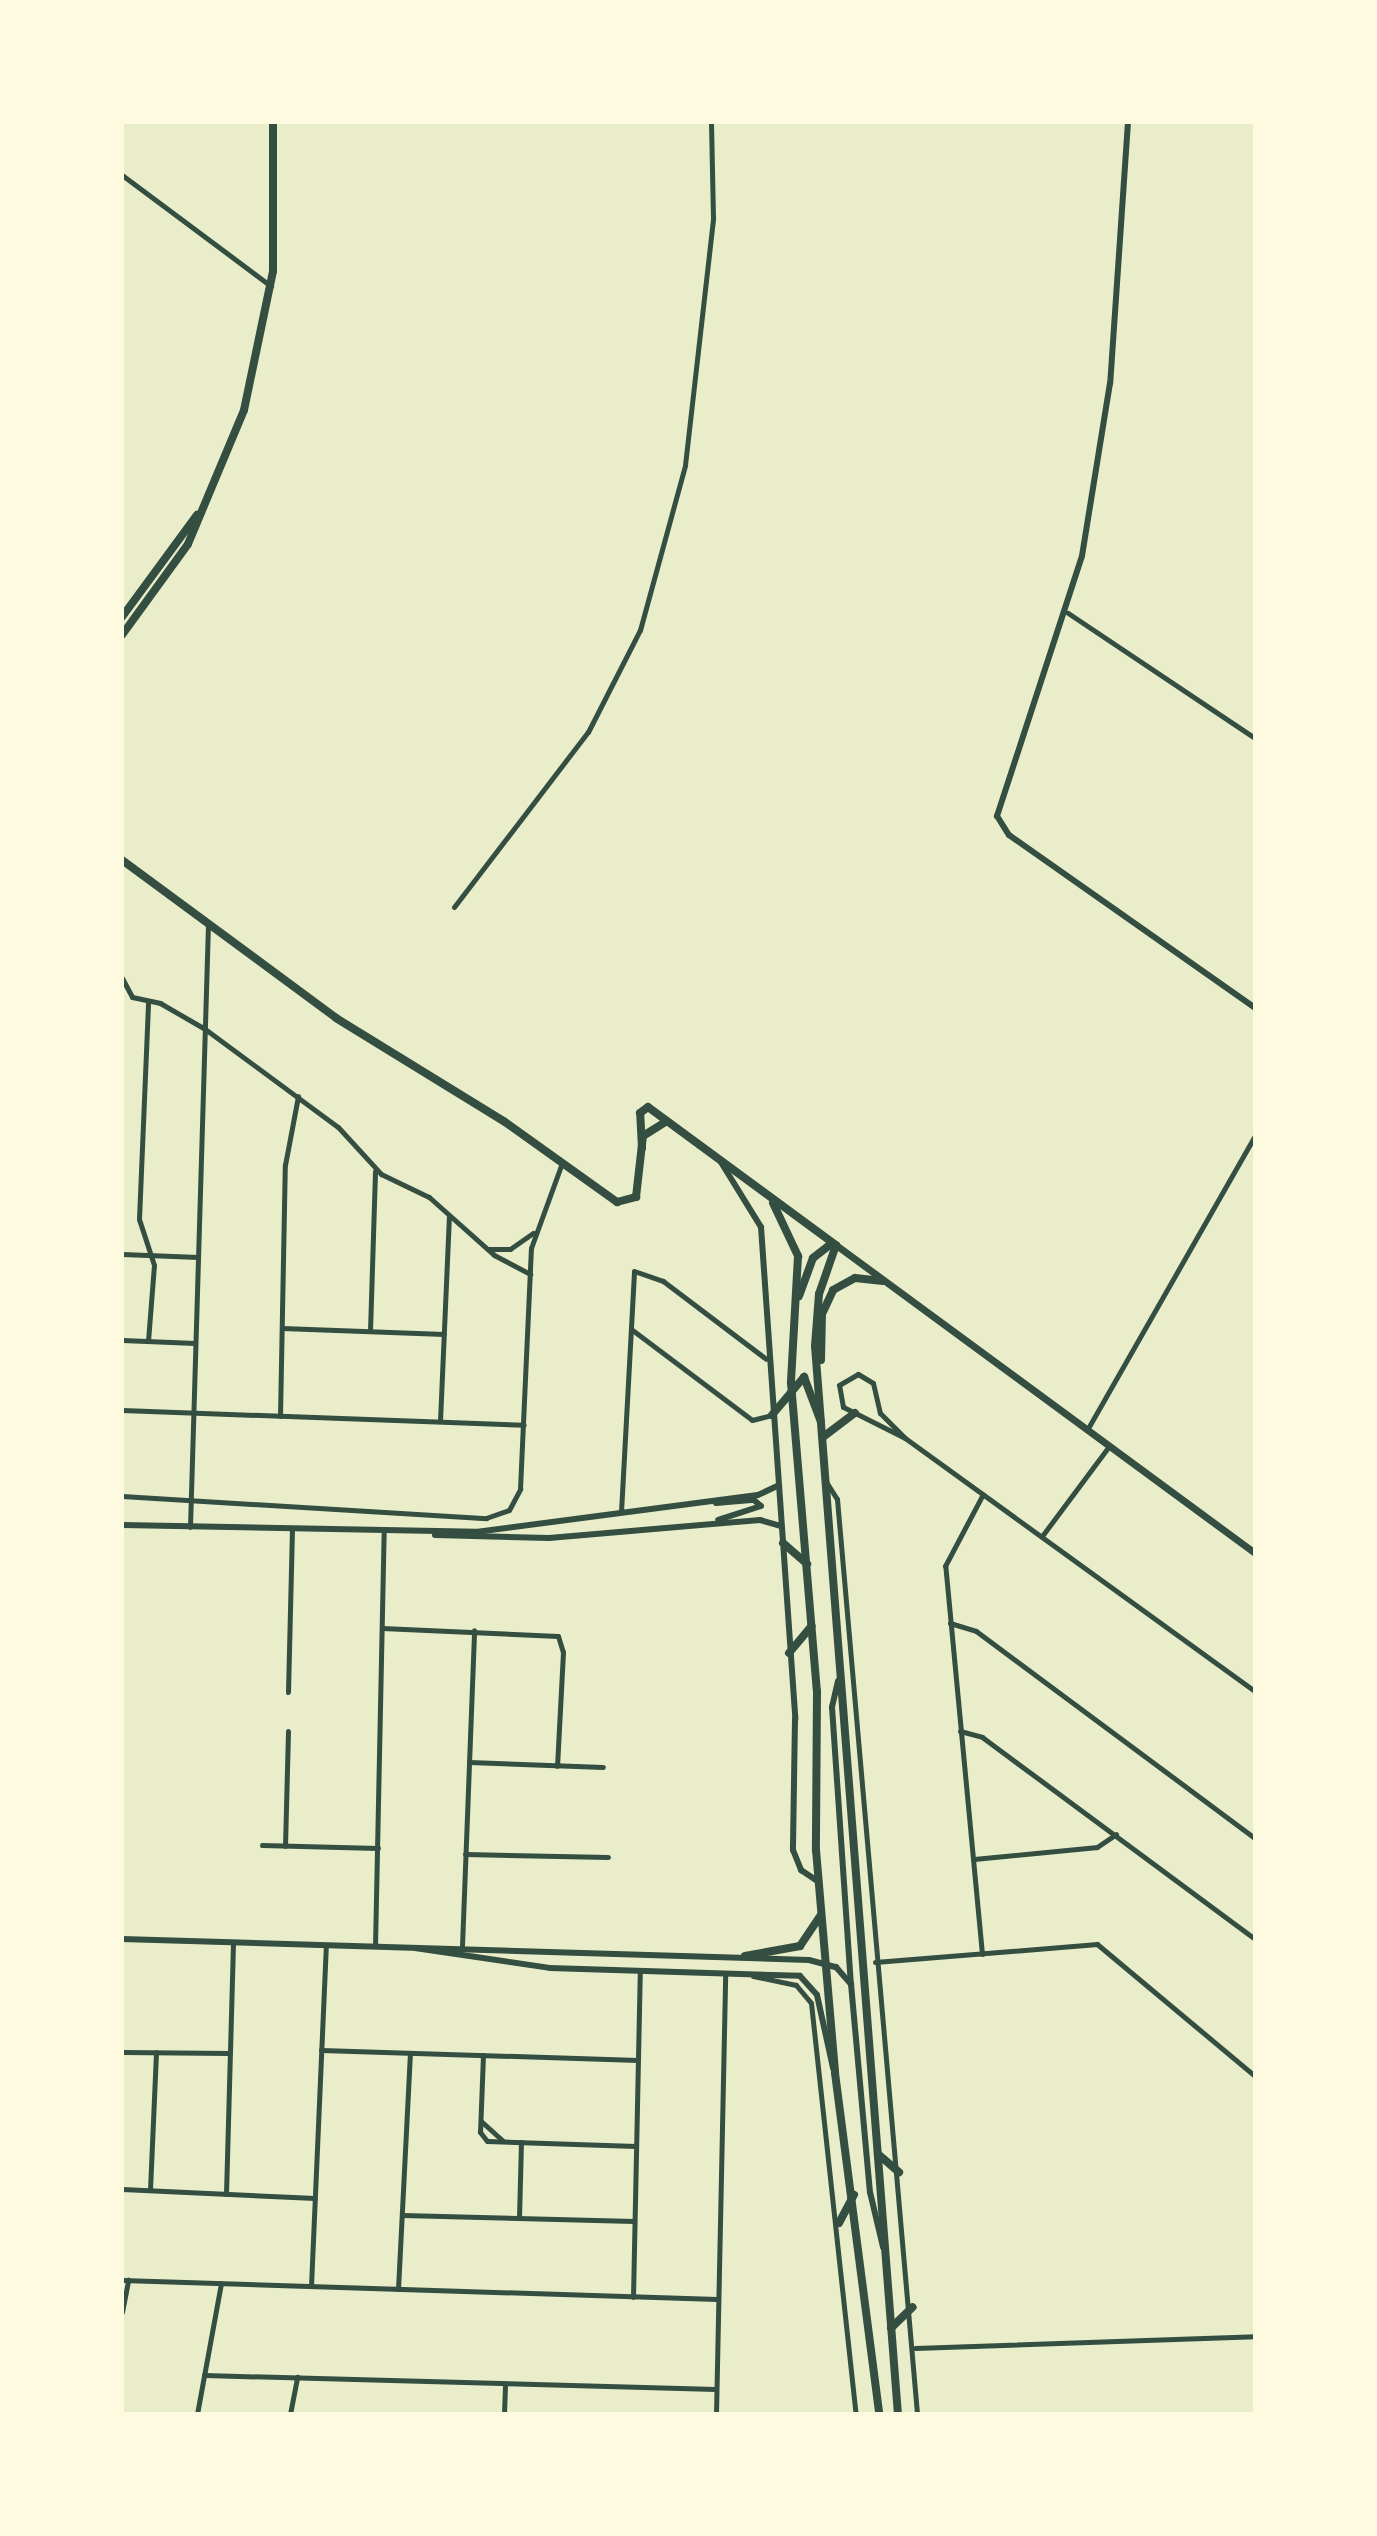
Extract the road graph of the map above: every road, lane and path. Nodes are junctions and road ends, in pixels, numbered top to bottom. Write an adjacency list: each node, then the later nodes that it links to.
1 (273, 122): 5 (main road)
2 (711, 122): 12 (street)
3 (1128, 122): 7 (street)
4 (122, 175): 5 (street)
5 (271, 286): 6 (main road)
6 (205, 505): 8 (main road); 9 (main road)
7 (1068, 613): 10 (street); 16 (street)
8 (122, 617)
9 (122, 635)
10 (1255, 738)
11 (122, 860): 13 (main road)
12 (454, 907)
13 (208, 924): 17 (street); 23 (main road)
14 (122, 978): 15 (street)
15 (148, 1001): 17 (street); 31 (street)
16 (1255, 1008)
17 (205, 1029): 18 (street); 32 (street)
18 (298, 1096): 24 (street); 35 (street)
19 (668, 1121): 21 (main road); 21 (main road); 22 (main road)
20 (1255, 1135): 54 (street)
21 (642, 1148): 23 (main road)
22 (719, 1159): 25 (main road); 43 (street)
23 (562, 1162): 27 (street)
24 (375, 1170): 26 (street); 37 (street)
25 (768, 1197): 28 (main road); 39 (main road)
26 (449, 1213): 29 (street); 38 (street)
27 (534, 1233): 29 (street); 33 (street)
28 (834, 1244): 34 (main road); 39 (main road); 45 (main road)
29 (487, 1249): 33 (street)
30 (122, 1254): 31 (street)
31 (151, 1255): 32 (street); 41 (street)
32 (198, 1257): 42 (street)
33 (530, 1274): 53 (street)
34 (883, 1281): 45 (main road); 54 (main road)
35 (282, 1328): 37 (street); 50 (street)
36 (631, 1329): 43 (street); 49 (street); 64 (street)
37 (370, 1331): 38 (street)
38 (444, 1334): 51 (street)
39 (792, 1336): 44 (main road)
40 (122, 1340): 41 (street)
41 (148, 1341): 42 (street)
42 (195, 1343): 47 (street)
43 (766, 1359): 49 (street)
44 (791, 1383): 49 (main road); 52 (main road); 75 (main road)
45 (819, 1385): 52 (main road)
46 (122, 1410): 47 (street)
47 (193, 1412): 50 (street); 62 (street)
48 (855, 1413): 55 (main road); 56 (street); 56 (street)
49 (772, 1415): 59 (street)
50 (280, 1416): 51 (street)
51 (440, 1421): 53 (street)
52 (821, 1423): 55 (main road)
53 (524, 1425): 62 (street)
54 (1087, 1430): 57 (main road)
55 (822, 1437): 58 (main road)
56 (905, 1438): 60 (street)
57 (1109, 1446): 72 (street); 74 (main road)
58 (824, 1480): 81 (main road); 89 (street)
59 (779, 1485): 63 (street); 67 (street)
60 (983, 1494): 72 (street); 76 (street)
61 (122, 1496): 62 (street)
62 (191, 1500): 68 (street)
63 (704, 1501): 64 (street); 65 (street)
64 (621, 1512): 71 (street)
65 (707, 1524): 67 (street); 71 (street)
66 (122, 1525): 68 (street)
67 (781, 1526): 73 (street)
68 (190, 1527): 69 (street)
69 (292, 1530): 70 (street); 83 (street)
70 (384, 1532): 71 (street); 78 (street)
71 (428, 1533)
72 (1042, 1536): 82 (street)
73 (783, 1543): 75 (main road); 80 (street)
74 (1255, 1553)
75 (807, 1564): 77 (main road)
76 (950, 1623): 85 (street); 92 (street)
77 (812, 1626): 80 (main road); 99 (main road)
78 (382, 1628): 79 (street); 95 (street)
79 (474, 1630): 86 (street); 87 (street)
80 (789, 1653): 99 (street)
81 (838, 1681): 90 (main road); 115 (street)
82 (1254, 1688)
83 (288, 1692)
84 (288, 1731): 94 (street)
85 (960, 1731): 91 (street); 98 (street)
86 (469, 1762): 87 (street); 96 (street)
87 (557, 1766): 88 (street)
88 (603, 1767)
89 (858, 1767): 90 (main road); 111 (street)
90 (845, 1768): 127 (main road)
91 (1116, 1834): 98 (street); 102 (street)
92 (1255, 1838)
93 (262, 1845): 94 (street)
94 (285, 1846): 95 (street)
95 (378, 1848): 105 (street)
96 (465, 1854): 97 (street); 106 (street)
97 (608, 1857)
98 (974, 1859): 108 (street)
99 (819, 1882): 100 (main road)
100 (821, 1914): 109 (main road); 110 (main road)
101 (122, 1939): 103 (street)
102 (1255, 1939)
103 (233, 1942): 104 (street); 119 (street)
104 (326, 1945): 105 (street); 116 (street)
105 (375, 1946): 107 (street)
106 (462, 1946): 107 (street); 109 (street)
107 (411, 1947): 112 (street)
108 (982, 1954): 111 (street); 124 (street)
109 (745, 1956): 110 (street)
110 (826, 1962): 115 (street); 123 (main road)
111 (875, 1962): 128 (street)
112 (640, 1972): 113 (street); 122 (street)
113 (725, 1973): 114 (street); 144 (street)
114 (745, 1973): 123 (street); 137 (street)
115 (851, 1984): 138 (street)
116 (321, 2050): 120 (street); 133 (street)
117 (122, 2052): 118 (street)
118 (156, 2052): 119 (street); 130 (street)
119 (230, 2053): 131 (street)
120 (410, 2053): 121 (street); 134 (street)
121 (483, 2055): 122 (street); 125 (street)
122 (638, 2060): 126 (street)
123 (835, 2073): 132 (main road)
124 (1255, 2076)
125 (521, 2142): 126 (street); 135 (street)
126 (636, 2146): 136 (street)
127 (878, 2154): 128 (main road); 138 (main road)
128 (899, 2172): 145 (street)
129 (122, 2189): 130 (street)
130 (150, 2190): 131 (street)
131 (226, 2194): 133 (street)
132 (854, 2195): 137 (main road); 159 (main road)
133 (315, 2198): 141 (street)
134 (402, 2215): 135 (street); 142 (street)
135 (519, 2218): 136 (street)
136 (634, 2221): 143 (street)
137 (839, 2223): 158 (street)
138 (887, 2258): 147 (main road)
139 (125, 2280): 140 (street); 146 (street)
140 (221, 2283): 141 (street); 150 (street)
141 (311, 2286): 142 (street)
142 (398, 2289): 143 (street)
143 (633, 2297): 144 (street)
144 (717, 2299): 153 (street)
145 (913, 2307): 147 (main road); 149 (street)
146 (122, 2312)
147 (891, 2328): 160 (main road)
148 (1255, 2336): 149 (street)
149 (915, 2348): 161 (street)
150 (204, 2375): 151 (street); 154 (street)
151 (297, 2377): 152 (street); 155 (street)
152 (505, 2384): 153 (street); 156 (street)
153 (716, 2389): 157 (street)
154 (197, 2414)
155 (290, 2414)
156 (504, 2414)
157 (716, 2414)
158 (856, 2414)
159 (879, 2414)
160 (898, 2414)
161 (917, 2414)

